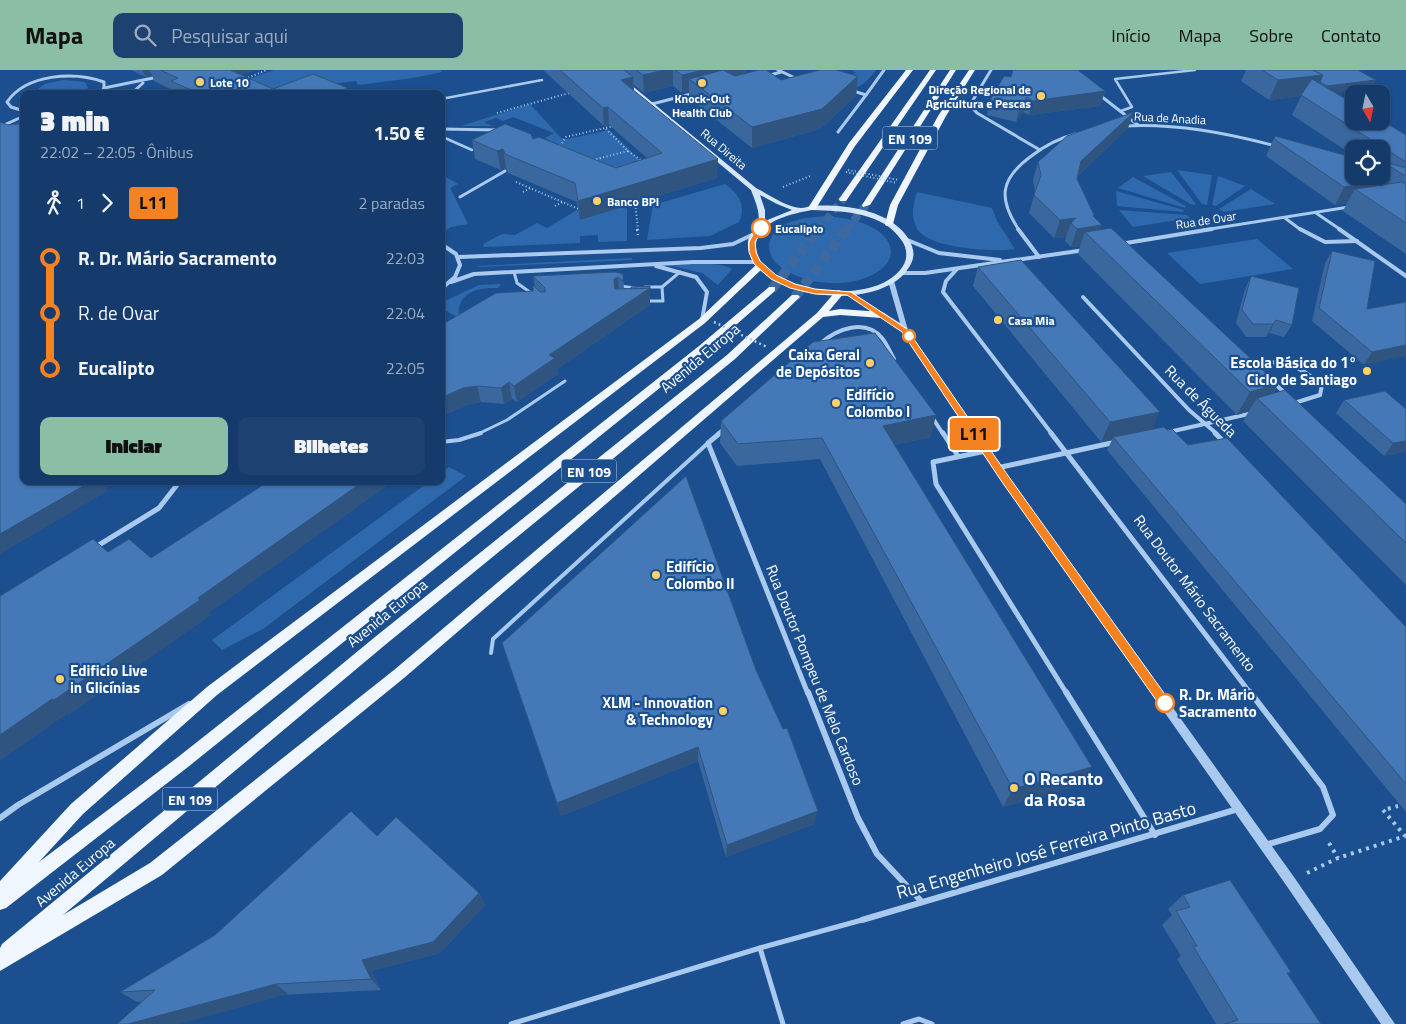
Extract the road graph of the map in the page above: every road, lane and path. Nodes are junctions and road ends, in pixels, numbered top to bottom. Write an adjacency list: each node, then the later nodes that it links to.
1 (268, 70): 19 (path)
2 (610, 70): 17 (main road, Rua Direita)
3 (884, 70): 30 (street)
4 (910, 70): 54 (main road)
5 (932, 70): 65 (main road, EN 109)
6 (953, 70): 69 (main road, EN 109)
7 (972, 70): 77 (main road)
8 (991, 70): 49 (street)
9 (1195, 70): 34 (lane)
10 (67, 71): 12 (street)
11 (779, 71): 15 (street); 16 (street)
12 (62, 74): 24 (street); 33 (street)
13 (158, 77): 22 (street)
14 (630, 77): 17 (lane)
15 (762, 77)
16 (790, 78): 18 (street); 21 (street)
17 (622, 79): 32 (main road, Rua Direita)
18 (799, 79)
19 (241, 80)
20 (542, 80): 31 (lane)
21 (781, 80)
22 (145, 81): 25 (street); 26 (street)
23 (841, 88): 30 (street)
24 (102, 90)
25 (106, 90)
26 (135, 90)
27 (1093, 90): 34 (street)
28 (704, 91): 32 (street)
29 (569, 93): 35 (path)
30 (866, 95): 44 (street)
31 (445, 98)
32 (652, 104): 60 (main road, Rua Direita)
33 (20, 110)
34 (1120, 111): 37 (street)
35 (496, 113)
36 (20, 118): 38 (street)
37 (1138, 125): 40 (street, Rua de Anadia); 47 (street, Rua de Anadia)
38 (0, 126)
39 (614, 126): 41 (path)
40 (1119, 127)
41 (605, 128): 50 (path); 51 (path)
42 (445, 130): 43 (street)
43 (508, 130)
44 (838, 132)
45 (1082, 132): 49 (street)
46 (445, 138): 48 (lane)
47 (1279, 147)
48 (472, 150)
49 (1040, 150): 88 (street)
50 (628, 151): 52 (path); 53 (path)
51 (562, 154)
52 (592, 160)
53 (644, 162)
54 (836, 169): 61 (path); 72 (main road)
55 (505, 171): 57 (street)
56 (847, 171): 58 (path, bridge)
57 (500, 175): 59 (path); 63 (street)
58 (898, 182)
59 (530, 188): 62 (path); 67 (path)
60 (754, 189): 73 (main road, Rua Direita); 78 (main road)
61 (778, 190)
62 (523, 192)
63 (460, 197)
64 (644, 199): 66 (path)
65 (843, 199)
66 (635, 201): 68 (path); 81 (path)
67 (563, 202): 70 (path); 74 (path)
68 (626, 204)
69 (866, 205)
70 (555, 206)
71 (1352, 207): 75 (street, Rua de Ovar)
72 (812, 208): 73 (main road); 77 (main road)
73 (800, 210): 78 (main road)
74 (584, 211)
75 (1316, 213): 76 (street, Rua de Ovar); 80 (street)
76 (1285, 218): 80 (street); 82 (street, Rua de Ovar)
77 (889, 224): 79 (main road)
78 (758, 230): 87 (street); 90 (main road)
79 (904, 238): 89 (street); 95 (main road)
80 (1357, 241): 96 (street)
81 (639, 243)
82 (1125, 243): 83 (street, Rua de Ovar); 86 (street)
83 (1116, 245)
84 (445, 246): 87 (street)
85 (1090, 249): 88 (street)
86 (1131, 249)
87 (459, 257): 98 (street)
88 (1039, 257): 89 (street)
89 (1008, 261): 92 (street)
90 (758, 264): 91 (street); 106 (main road); 115 (main road)
91 (653, 265): 93 (street); 94 (street)
92 (957, 269): 95 (street); 138 (street, Rua Doutor Mário Sacramento)
93 (681, 271): 101 (lane); 115 (street)
94 (514, 272): 98 (street); 105 (lane)
95 (902, 273): 97 (main road)
96 (1406, 276)
97 (892, 281): 106 (main road); 116 (street)
98 (451, 282): 100 (street)
99 (617, 285): 102 (lane)
100 (445, 286)
101 (662, 287): 102 (lane); 112 (lane)
102 (628, 288): 107 (lane)
103 (538, 289): 105 (lane)
104 (772, 289): 152 (main road, Avenida Europa / EN 109)
105 (528, 290): 110 (lane)
106 (844, 293): 113 (main road); 114 (street)
107 (628, 295)
108 (795, 297): 156 (main road, Avenida Europa / EN 109)
109 (1082, 297): 131 (street, Rua de Águeda)
110 (539, 301)
111 (643, 301): 112 (lane)
112 (663, 301)
113 (820, 315): 114 (main road); 157 (main road)
114 (882, 315): 116 (street)
115 (708, 322): 118 (path, bridge); 144 (main road)
116 (905, 330): 137 (street)
117 (817, 346): 121 (street)
118 (767, 347)
119 (1246, 357): 120 (street)
120 (1252, 363): 122 (street); 125 (street)
121 (899, 366)
122 (1260, 370)
123 (1267, 376): 125 (street)
124 (566, 381): 134 (lane)
125 (1296, 403): 126 (street); 127 (street)
126 (1288, 405)
127 (1303, 409)
128 (1262, 411): 131 (street)
129 (931, 415): 139 (street)
130 (730, 423): 135 (street)
131 (1207, 424): 132 (street); 136 (street, Rua de Águeda)
132 (1161, 433)
133 (1124, 441): 138 (street)
134 (445, 442)
135 (708, 442): 143 (lane); 153 (street, Rua Doutor Pompeu de Melo Cardoso)
136 (1228, 446)
137 (986, 451): 139 (street); 140 (street)
138 (1067, 453): 140 (street); 149 (street, Rua Doutor Mário Sacramento)
139 (958, 456): 148 (street)
140 (997, 468): 146 (street)
141 (177, 485): 142 (street)
142 (92, 549)
143 (491, 653)
144 (215, 688): 147 (street); 151 (main road)
145 (1398, 806): 150 (path)
146 (1239, 808): 148 (street, Rua Engenheiro José Ferreira Pinto Basto); 149 (street)
147 (0, 818)
148 (1155, 835): 153 (street, Rua Engenheiro José Ferreira Pinto Basto)
149 (1265, 846): 150 (street)
150 (1290, 881): 162 (street)
151 (0, 893)
152 (0, 902)
153 (922, 902): 154 (street, Rua Engenheiro José Ferreira Pinto Basto)
154 (862, 920): 155 (lane)
155 (760, 948): 158 (lane); 159 (lane)
156 (0, 957)
157 (0, 962)
158 (511, 1024)
159 (783, 1024)
160 (903, 1024): 161 (lane)
161 (932, 1024)
162 (1389, 1024)

